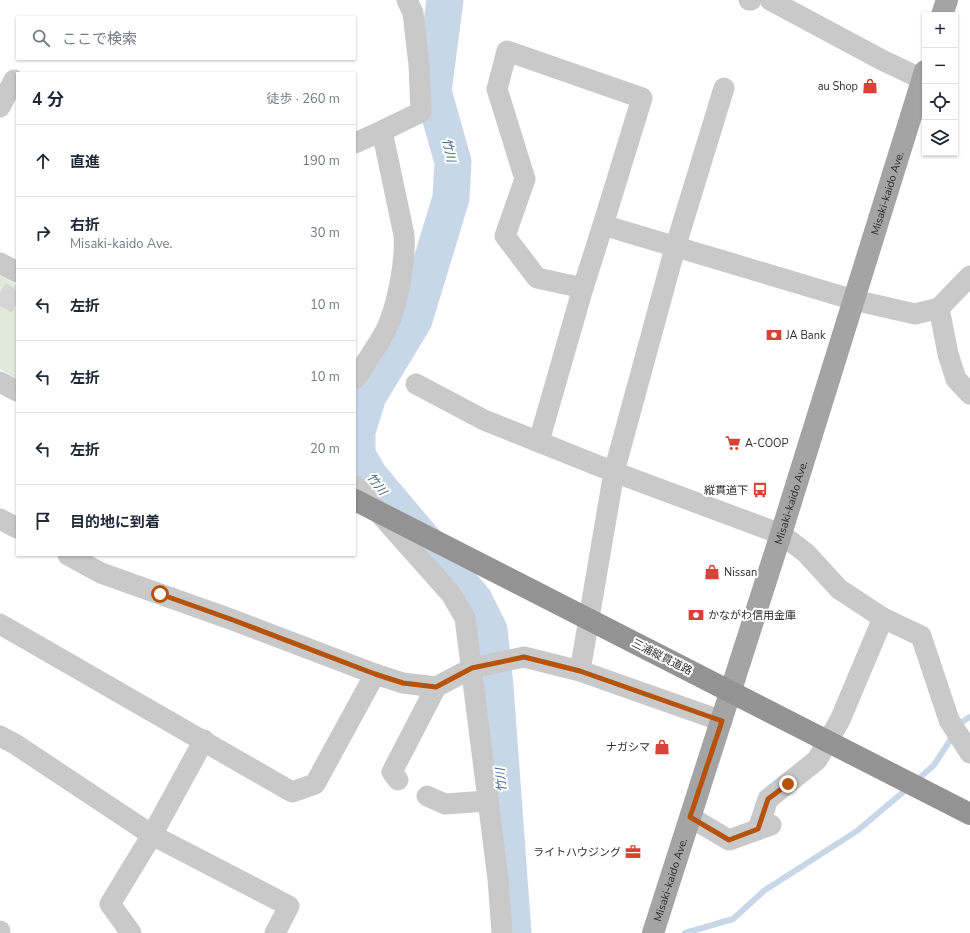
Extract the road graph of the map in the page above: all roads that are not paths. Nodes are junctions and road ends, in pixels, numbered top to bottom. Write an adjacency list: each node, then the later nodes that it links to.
1 (407, 0): 8 (street)
2 (770, 0): 3 (street)
3 (922, 74)
4 (14, 80): 7 (street)
5 (922, 81): 16 (main road, Misaki-kaido Ave.)
6 (724, 88): 11 (street)
7 (0, 107)
8 (382, 131): 9 (street); 18 (street)
9 (356, 143)
10 (603, 225): 11 (street); 15 (street); 15 (street)
11 (675, 248): 16 (street); 24 (street)
12 (0, 263): 13 (street)
13 (16, 271)
14 (970, 276): 17 (street)
15 (583, 288): 23 (street)
16 (854, 300): 17 (street); 30 (main road, Misaki-kaido Ave.)
17 (939, 308): 22 (street)
18 (356, 377)
19 (0, 382): 21 (street)
20 (416, 384): 23 (street)
21 (16, 390)
22 (970, 394)
23 (539, 441): 24 (street)
24 (614, 472): 30 (street); 35 (street)
25 (356, 487): 34 (street)
26 (356, 501): 45 (highway, 三浦縦貫道路)
27 (356, 514): 47 (highway, 三浦縦貫道路)
28 (0, 519): 29 (street)
29 (16, 527)
30 (781, 534): 32 (street); 38 (main road, Misaki-kaido Ave.)
31 (70, 556): 36 (street)
32 (883, 618): 41 (street); 46 (street)
33 (0, 624): 40 (street)
34 (472, 668): 35 (street); 37 (street); 44 (street)
35 (580, 671): 38 (street)
36 (375, 674): 37 (street); 40 (street)
37 (436, 687): 42 (street)
38 (722, 721): 46 (main road, Misaki-kaido Ave.)
39 (0, 736): 48 (street)
40 (204, 740): 48 (street)
41 (968, 744)
42 (398, 780)
43 (427, 796): 44 (street)
44 (487, 801): 51 (street)
45 (970, 814)
46 (690, 817): 52 (main road, Misaki-kaido Ave.)
47 (970, 827)
48 (152, 835): 49 (street); 50 (street)
49 (131, 933)
50 (275, 933)
51 (502, 933)
52 (653, 933)

